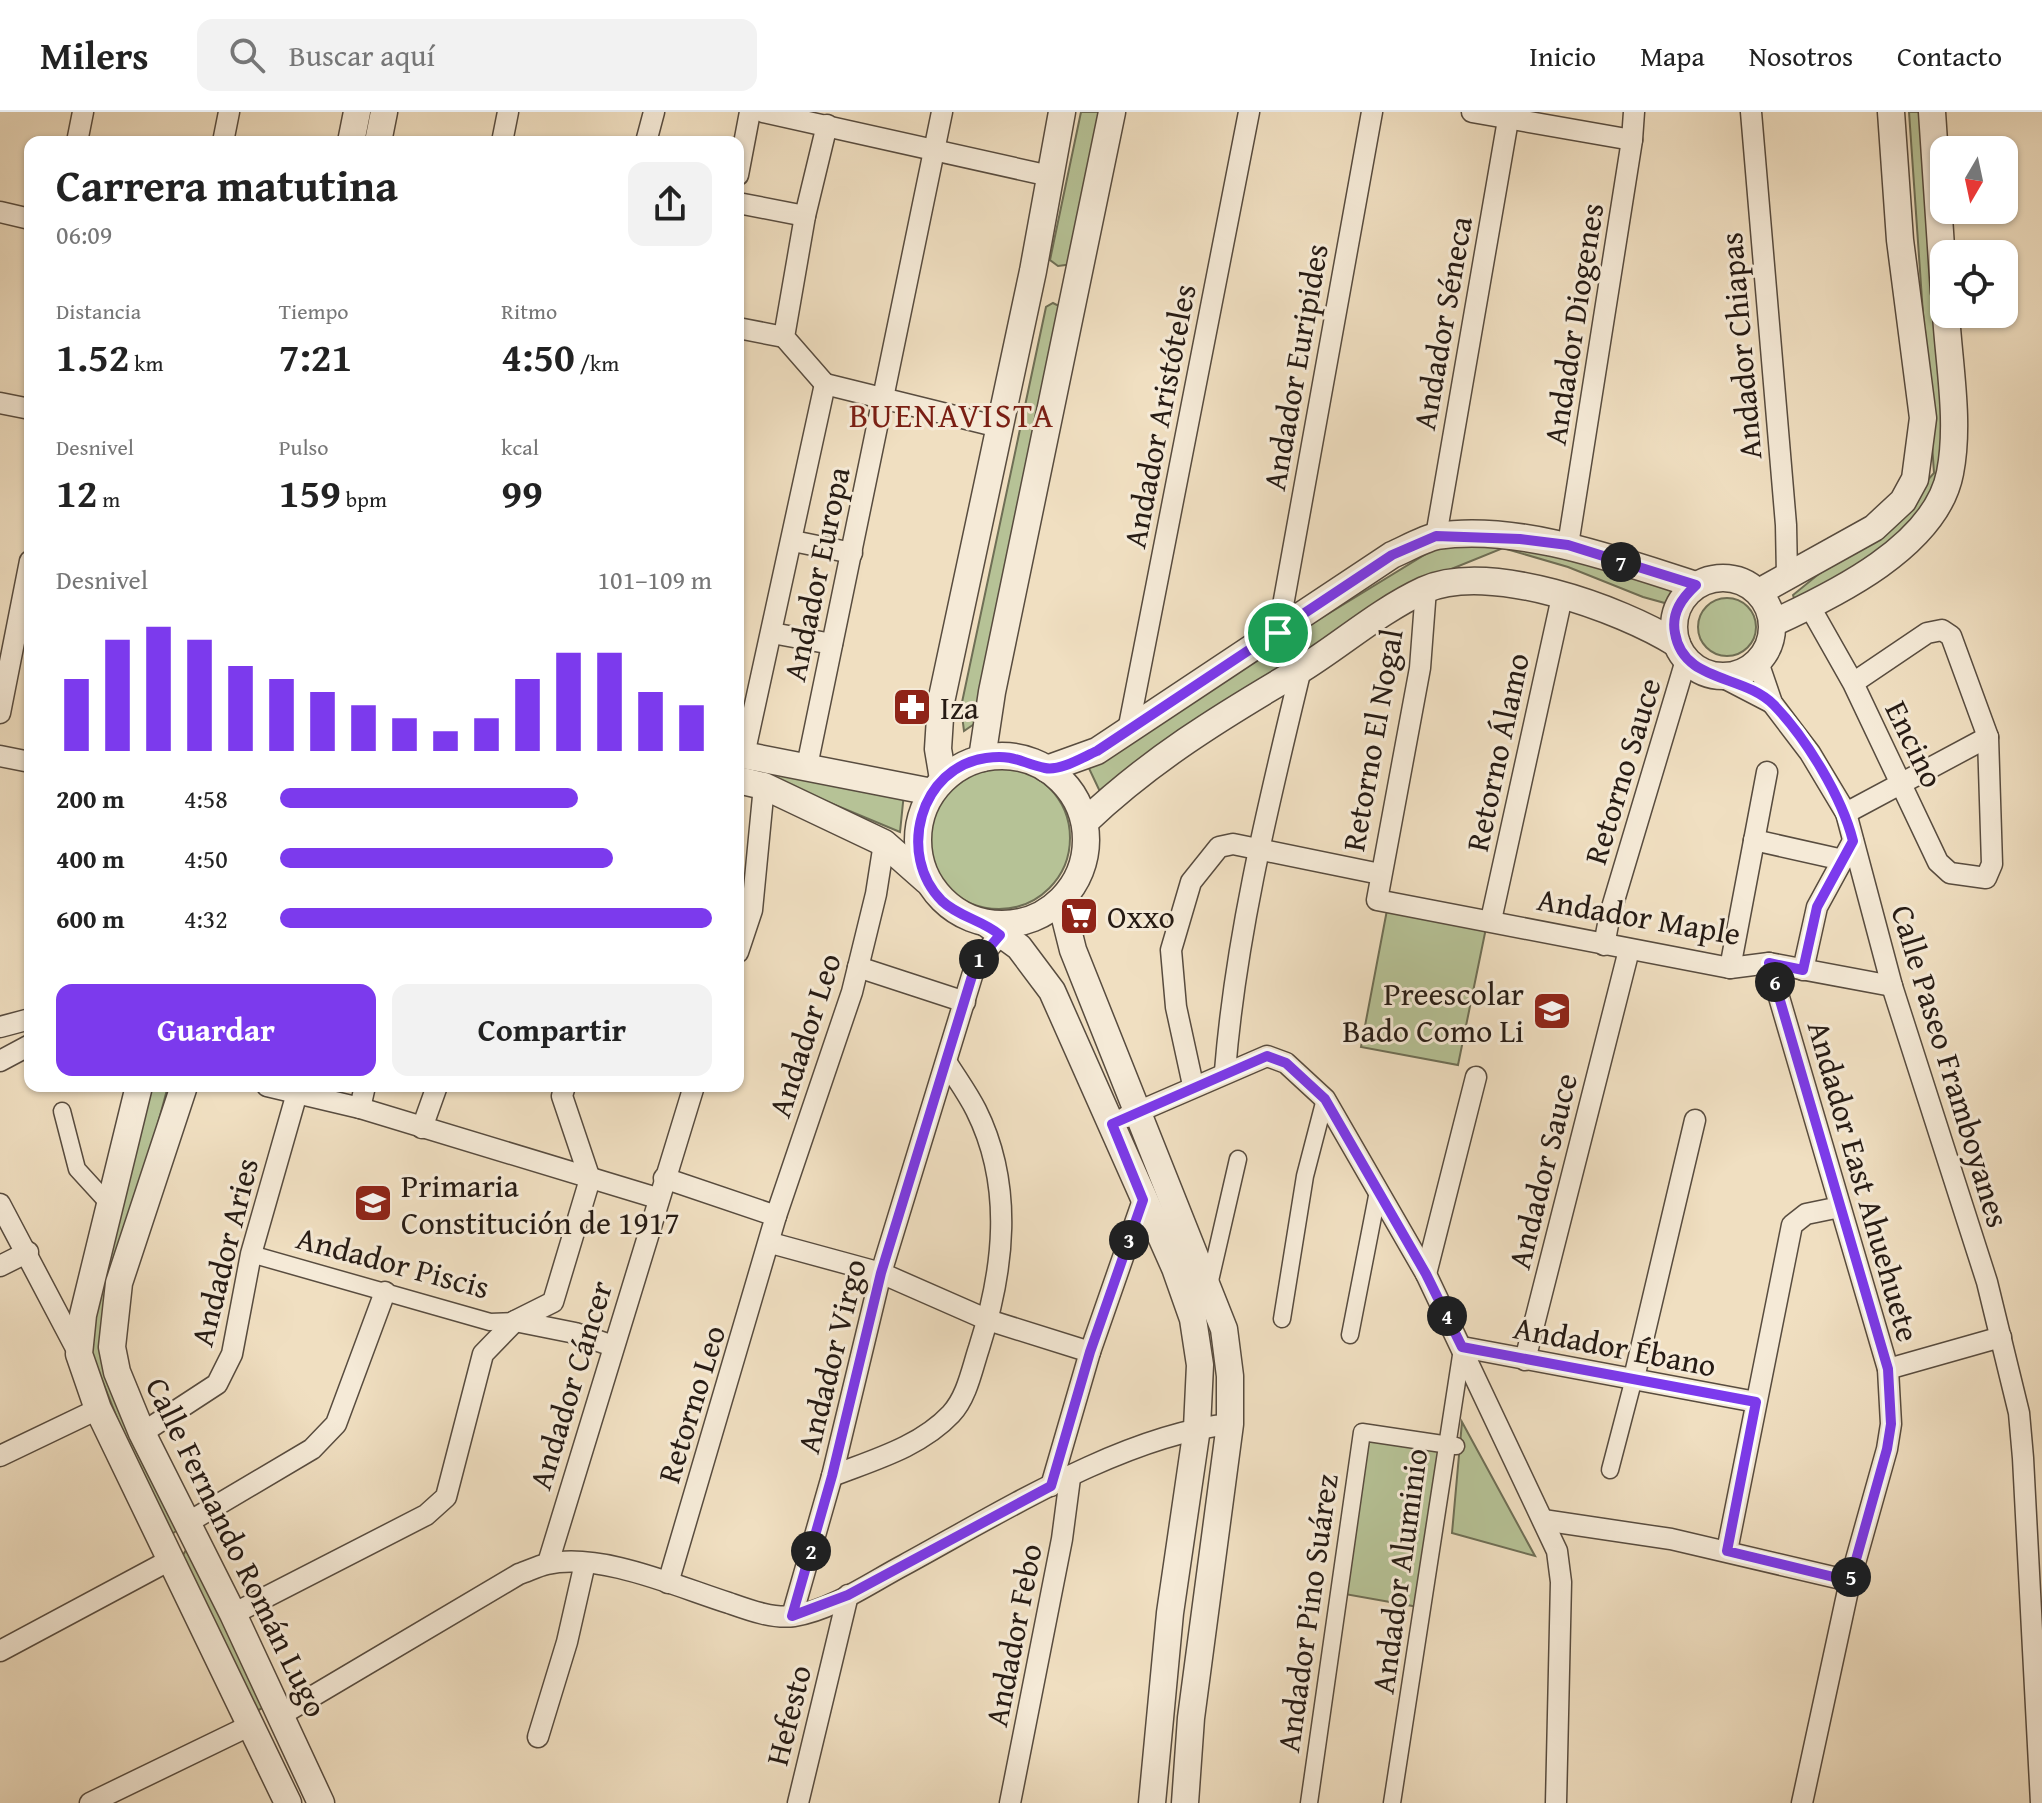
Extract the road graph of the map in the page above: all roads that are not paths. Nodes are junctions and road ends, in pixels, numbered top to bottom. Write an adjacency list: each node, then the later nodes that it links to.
1 (83, 112): 21 (street)
2 (229, 112): 22 (street)
3 (357, 112): 23 (street)
4 (384, 112): 24 (street)
5 (508, 112): 25 (street)
6 (654, 112): 26 (street)
7 (750, 112): 28 (street)
8 (763, 112): 20 (street)
9 (942, 112): 29 (street, Andador Europa)
10 (1062, 112): 30 (street)
11 (1112, 112): 37 (street)
12 (1249, 112): 68 (street, Andador Aristóteles)
13 (1372, 112): 59 (street, Andador Euripides)
14 (1472, 112): 19 (street)
15 (1634, 112): 27 (street, Andador Diogenes)
16 (1751, 112): 50 (street, Andador Chiapas)
17 (1891, 112): 50 (street)
18 (1932, 112): 35 (street)
19 (1508, 120): 27 (street); 46 (street, Andador Séneca)
20 (827, 125): 29 (street); 33 (street)
21 (78, 136)
22 (224, 136)
23 (352, 136)
24 (379, 136)
25 (503, 136)
26 (648, 136)
27 (1632, 140): 48 (street, Andador Diogenes)
28 (744, 144)
29 (935, 149): 30 (street); 42 (street, Andador Europa)
30 (1050, 176): 36 (street)
31 (744, 204): 33 (street)
32 (0, 212): 34 (street)
33 (805, 216): 40 (street)
34 (24, 218)
35 (1941, 240)
36 (1033, 271): 37 (street); 45 (street)
37 (1077, 279): 72 (street)
38 (1947, 328): 55 (street)
39 (744, 329): 40 (street)
40 (784, 337): 41 (street)
41 (825, 384): 42 (street); 47 (street)
42 (885, 396): 45 (street); 49 (street, Andador Europa)
43 (0, 403): 44 (street)
44 (24, 408)
45 (999, 427): 81 (street)
46 (1436, 536): 48 (street); 59 (street)
47 (793, 541): 49 (street); 58 (street)
48 (1568, 545): 51 (street)
49 (852, 553): 60 (street, Andador Europa)
50 (1787, 576): 53 (street)
51 (1696, 585): 53 (street); 61 (street)
52 (1426, 589): 54 (street); 63 (street); 89 (street, Retorno El Nogal)
53 (1759, 592): 57 (street)
54 (1562, 597): 61 (street); 93 (street, Retorno Álamo)
55 (1810, 607): 57 (street); 65 (street, Encino)
56 (24, 613): 67 (street)
57 (1773, 623): 62 (street)
58 (772, 633): 60 (street); 70 (street)
59 (1278, 633): 68 (street)
60 (832, 644): 75 (street, Andador Europa)
61 (1682, 652): 64 (street); 96 (street, Retorno Sauce)
62 (1758, 662): 64 (street); 66 (street, Calle Paseo Framboyanes)
63 (1301, 669): 83 (street); 87 (street)
64 (1720, 676): 66 (street, Calle Paseo Framboyanes)
65 (1853, 683): 69 (street); 79 (street, Encino)
66 (1772, 703): 82 (street, Calle Paseo Framboyanes)
67 (0, 713)
68 (1128, 731): 77 (street)
69 (1988, 737): 79 (street); 79 (street, Encino)
70 (744, 747)
71 (0, 756): 73 (street)
72 (982, 758): 77 (street); 81 (street)
73 (24, 761)
74 (744, 763): 75 (street)
75 (807, 766): 81 (street)
76 (744, 767): 80 (street)
77 (1047, 769): 83 (street)
78 (1767, 772): 84 (street)
79 (1900, 782): 82 (street)
80 (764, 786): 86 (street); 95 (street)
81 (938, 786): 90 (street)
82 (1846, 813): 85 (street, Calle Paseo Framboyanes)
83 (1085, 822): 92 (street)
84 (1754, 840): 88 (street); 100 (street)
85 (1853, 841): 88 (street); 102 (street, Calle Paseo Framboyanes)
86 (884, 843): 90 (street); 99 (street, Andador Leo)
87 (1258, 850): 89 (street); 109 (street); 111 (street)
88 (1843, 860): 101 (street)
89 (1380, 874): 91 (street, Retorno El Nogal)
90 (928, 882): 94 (street)
91 (1377, 900): 93 (street, Andador Maple)
92 (1061, 902): 94 (street); 123 (street)
93 (1491, 920): 96 (street, Andador Maple)
94 (993, 929): 103 (street, Andador Virgo); 125 (street)
95 (744, 934)
96 (1604, 945): 97 (street, Andador Maple)
97 (1629, 950): 100 (street, Andador Maple); 153 (street, Andador Sauce)
98 (1769, 963): 100 (street, Andador Maple); 101 (street, Andador Maple); 134 (street, Andador East Ahuehuete)
99 (858, 967): 103 (street); 135 (street, Andador Leo)
100 (1730, 968)
101 (1803, 970): 102 (street, Andador Maple)
102 (1892, 986): 148 (street, Calle Paseo Framboyanes)
103 (965, 1002): 108 (street, Andador Virgo)
104 (24, 1021): 105 (street)
105 (0, 1027)
106 (24, 1048): 107 (street)
107 (0, 1061)
108 (947, 1063): 140 (street, Andador Virgo); 145 (street)
109 (1225, 1071): 111 (street); 120 (street)
110 (1476, 1077): 141 (street)
111 (1193, 1085): 123 (street)
112 (137, 1092): 133 (street, Calle Fernando Román Lugo)
113 (182, 1092): 160 (street, Calle Fernando Román Lugo)
114 (293, 1092): 119 (street)
115 (364, 1092): 121 (street)
116 (435, 1092): 126 (street)
117 (563, 1092): 128 (street)
118 (692, 1092): 129 (street, Andador Cáncer)
119 (297, 1093): 121 (street); 138 (street, Andador Aries)
120 (1325, 1099): 130 (street); 144 (street)
121 (360, 1108): 126 (street)
122 (62, 1111): 133 (street)
123 (1138, 1113): 125 (street); 142 (street)
124 (1695, 1120): 155 (street)
125 (1112, 1124): 131 (street)
126 (422, 1128): 128 (street)
127 (1238, 1159): 142 (street)
128 (590, 1179): 129 (street); 146 (street)
129 (661, 1188): 135 (street); 149 (street, Andador Cáncer)
130 (1378, 1191): 141 (street); 147 (street)
131 (1143, 1200): 151 (street); 159 (street)
132 (0, 1204): 137 (street, Calle Fernando Román Lugo)
133 (109, 1204): 152 (street, Calle Fernando Román Lugo)
134 (1840, 1207): 154 (street, Andador East Ahuehuete); 156 (street)
135 (776, 1216): 136 (street, Andador Leo)
136 (771, 1243): 140 (street); 174 (street, Retorno Leo)
137 (28, 1252): 139 (street); 152 (street, Calle Fernando Román Lugo)
138 (251, 1254): 143 (street, Andador Piscis); 160 (street, Andador Aries)
139 (0, 1266)
140 (881, 1273): 145 (street); 164 (street, Andador Virgo)
141 (1426, 1274): 150 (street)
142 (1209, 1285): 158 (street)
143 (385, 1292): 146 (street, Andador Piscis); 168 (street)
144 (1282, 1319)
145 (988, 1320): 151 (street); 164 (street)
146 (515, 1321): 149 (street, Andador Piscis); 176 (street)
147 (1350, 1335)
148 (2001, 1337): 154 (street); 193 (street, Calle Paseo Framboyanes)
149 (613, 1346): 171 (street, Andador Cáncer)
150 (1462, 1347): 153 (street, Andador Ébano); 161 (street, Andador Aluminio); 167 (street)
151 (1090, 1352): 166 (street)
152 (79, 1354): 157 (street, Calle Fernando Román Lugo)
153 (1525, 1360): 155 (street, Andador Ébano)
154 (1888, 1369): 173 (street, Andador East Ahuehuete)
155 (1633, 1382): 156 (street, Andador Ébano); 163 (street)
156 (1756, 1402): 169 (street)
157 (98, 1409): 162 (street); 170 (street, Calle Fernando Román Lugo)
158 (1230, 1424): 159 (street); 188 (street)
159 (1197, 1428): 165 (street); 187 (street)
160 (142, 1433): 168 (street, Calle Fernando Román Lugo)
161 (1451, 1446): 189 (street, Andador Pino Suárez); 190 (street, Andador Aluminio)
162 (0, 1456)
163 (1610, 1470)
164 (832, 1476): 177 (street, Andador Virgo)
165 (1070, 1478): 166 (street); 186 (street, Andador Febo)
166 (1051, 1486): 175 (street)
167 (1543, 1520): 169 (street); 191 (street)
168 (187, 1523): 176 (street, Calle Fernando Román Lugo)
169 (1727, 1551): 173 (street)
170 (170, 1560): 178 (street); 180 (street, Calle Fernando Román Lugo)
171 (548, 1563): 172 (street); 179 (street)
172 (585, 1563): 174 (street); 181 (street)
173 (1850, 1581): 192 (street, Andador East Ahuehuete)
174 (668, 1583): 177 (street)
175 (848, 1595): 177 (street); 185 (street, Hefesto)
176 (233, 1614): 179 (street, Calle Fernando Román Lugo)
177 (792, 1616)
178 (0, 1651)
179 (281, 1715): 184 (street, Calle Fernando Román Lugo)
180 (251, 1725): 182 (street); 183 (street, Calle Fernando Román Lugo)
181 (538, 1737)
182 (90, 1803)
183 (288, 1803)
184 (321, 1803)
185 (798, 1803)
186 (1010, 1803)
187 (1152, 1803)
188 (1185, 1803)
189 (1309, 1803)
190 (1392, 1803)
191 (1556, 1803)
192 (1802, 1803)
193 (2041, 1803)

